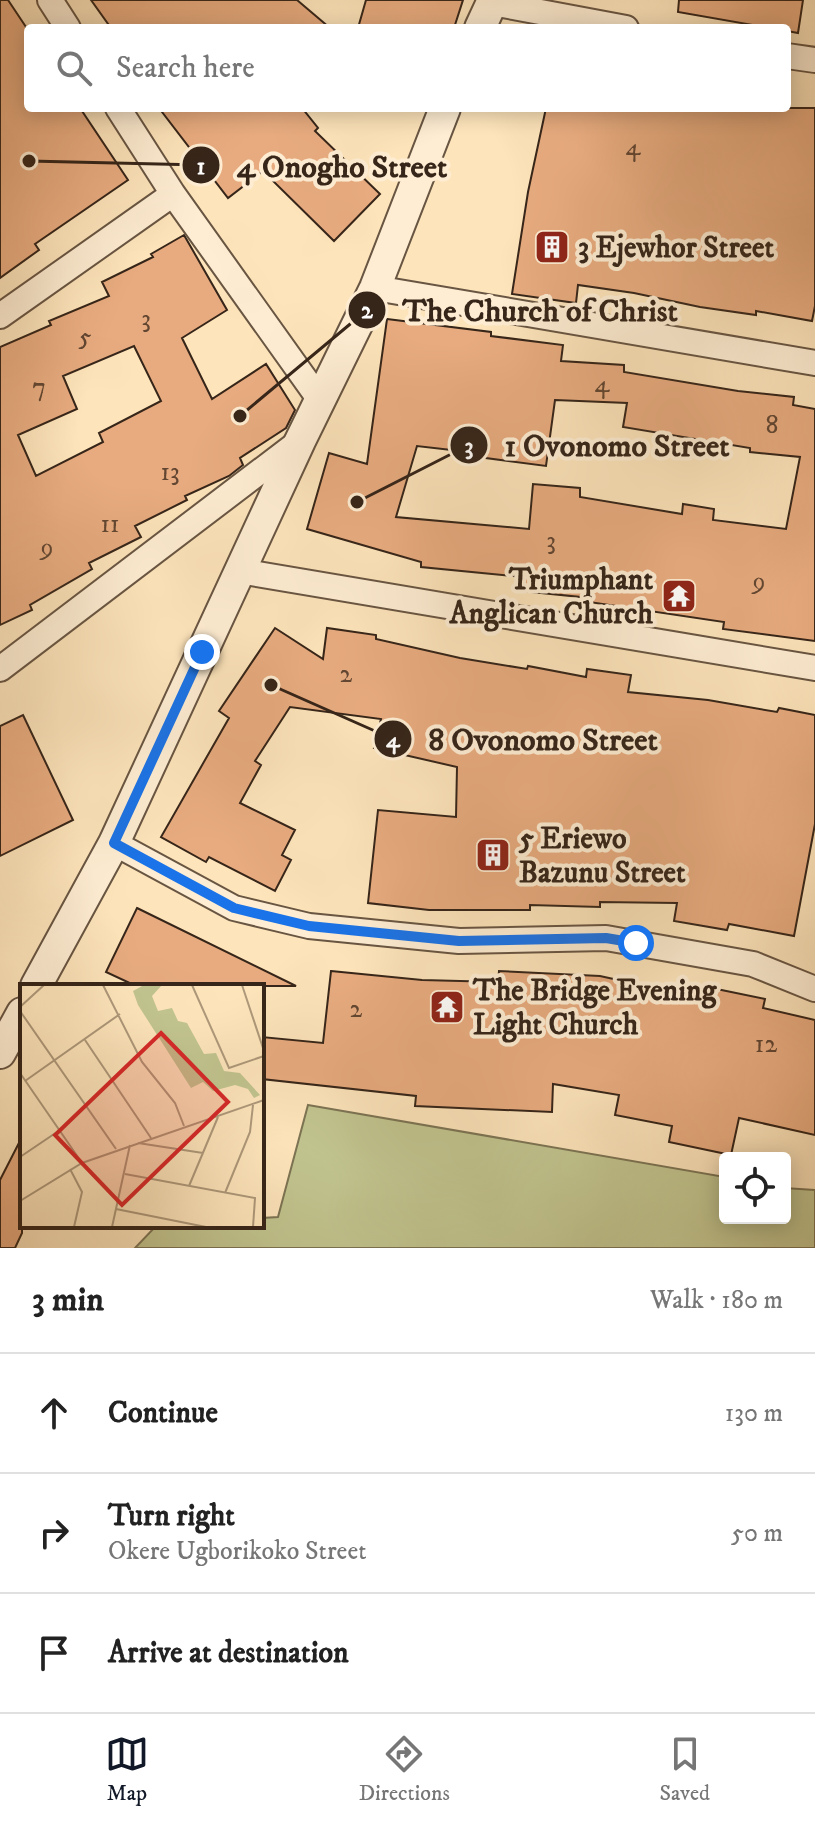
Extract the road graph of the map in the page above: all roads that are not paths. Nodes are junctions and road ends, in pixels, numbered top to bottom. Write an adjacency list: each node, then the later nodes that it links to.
1 (50, 0): 3 (street)
2 (488, 10): 4 (street)
3 (65, 24)
4 (595, 24)
5 (791, 57): 6 (street)
6 (815, 60)
7 (121, 112): 9 (street)
8 (443, 112): 10 (street)
9 (173, 194): 11 (street); 13 (street)
10 (375, 288): 12 (street); 13 (street)
11 (0, 316)
12 (815, 363)
13 (320, 400): 14 (street)
14 (300, 441): 15 (street); 17 (street)
15 (239, 571): 16 (street); 18 (street)
16 (815, 668)
17 (0, 669)
18 (114, 843): 19 (street); 20 (street)
19 (37, 984)
20 (815, 989)
21 (20, 1017): 22 (street)
22 (0, 1053)

